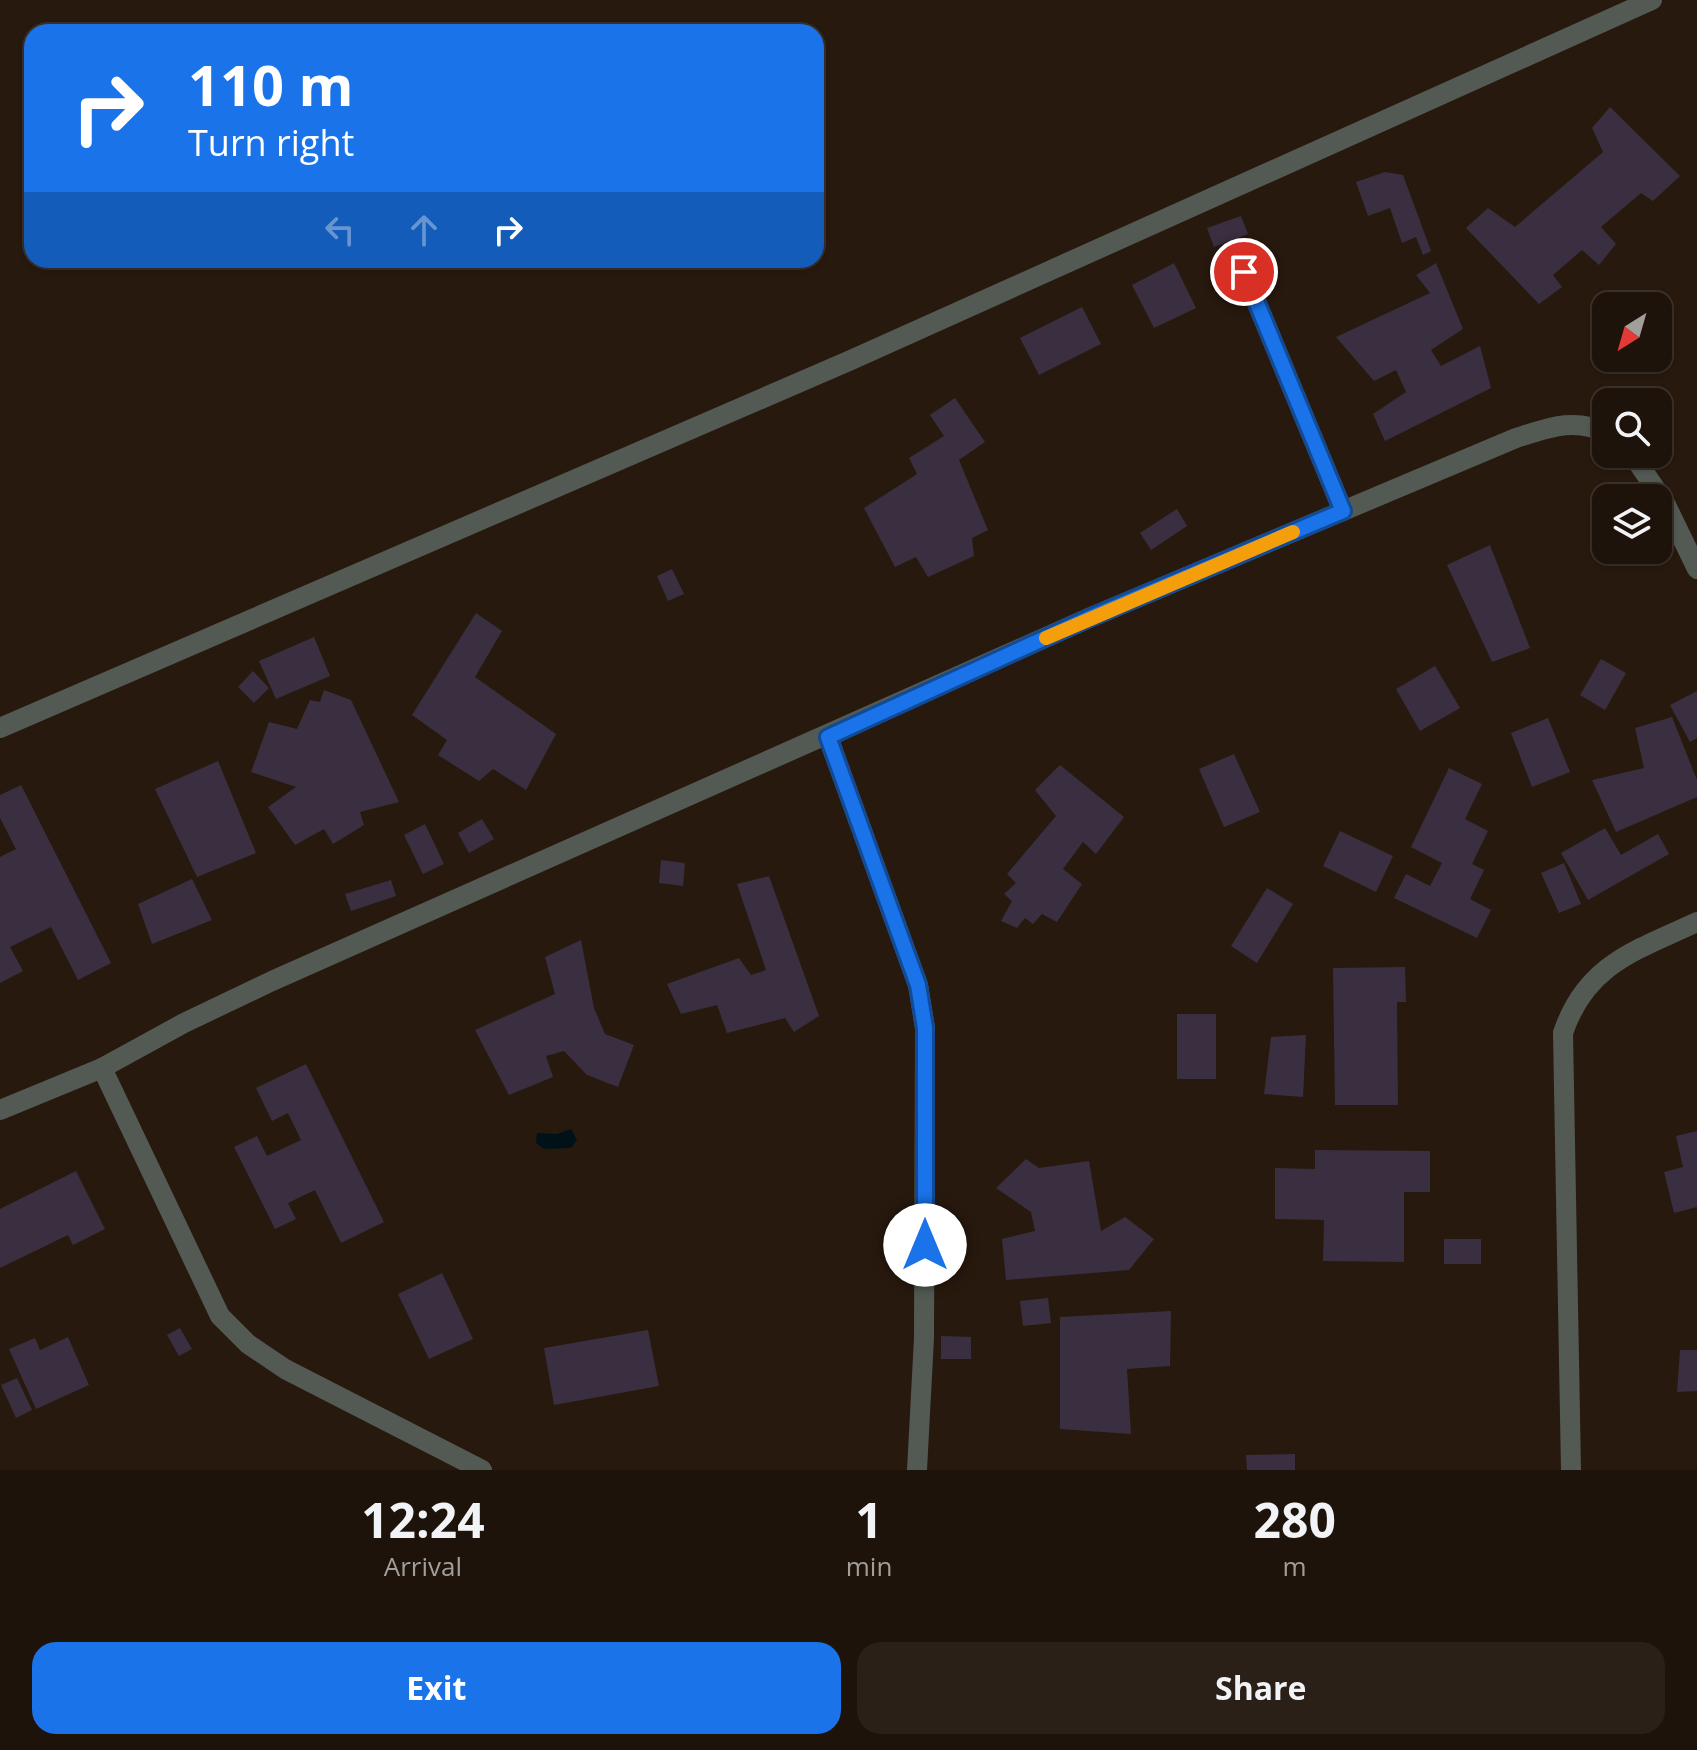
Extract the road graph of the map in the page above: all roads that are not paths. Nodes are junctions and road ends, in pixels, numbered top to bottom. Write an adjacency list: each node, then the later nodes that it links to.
1 (1652, 0): 7 (street)
2 (1244, 272): 5 (street)
3 (1592, 425): 5 (street)
4 (1641, 468): 6 (street)
5 (1343, 511): 8 (street)
6 (1697, 569)
7 (0, 728)
8 (828, 737): 10 (street); 13 (street)
9 (1697, 922): 14 (street)
10 (102, 1068): 11 (street); 12 (street)
11 (0, 1110)
12 (482, 1470)
13 (917, 1470)
14 (1571, 1470)

